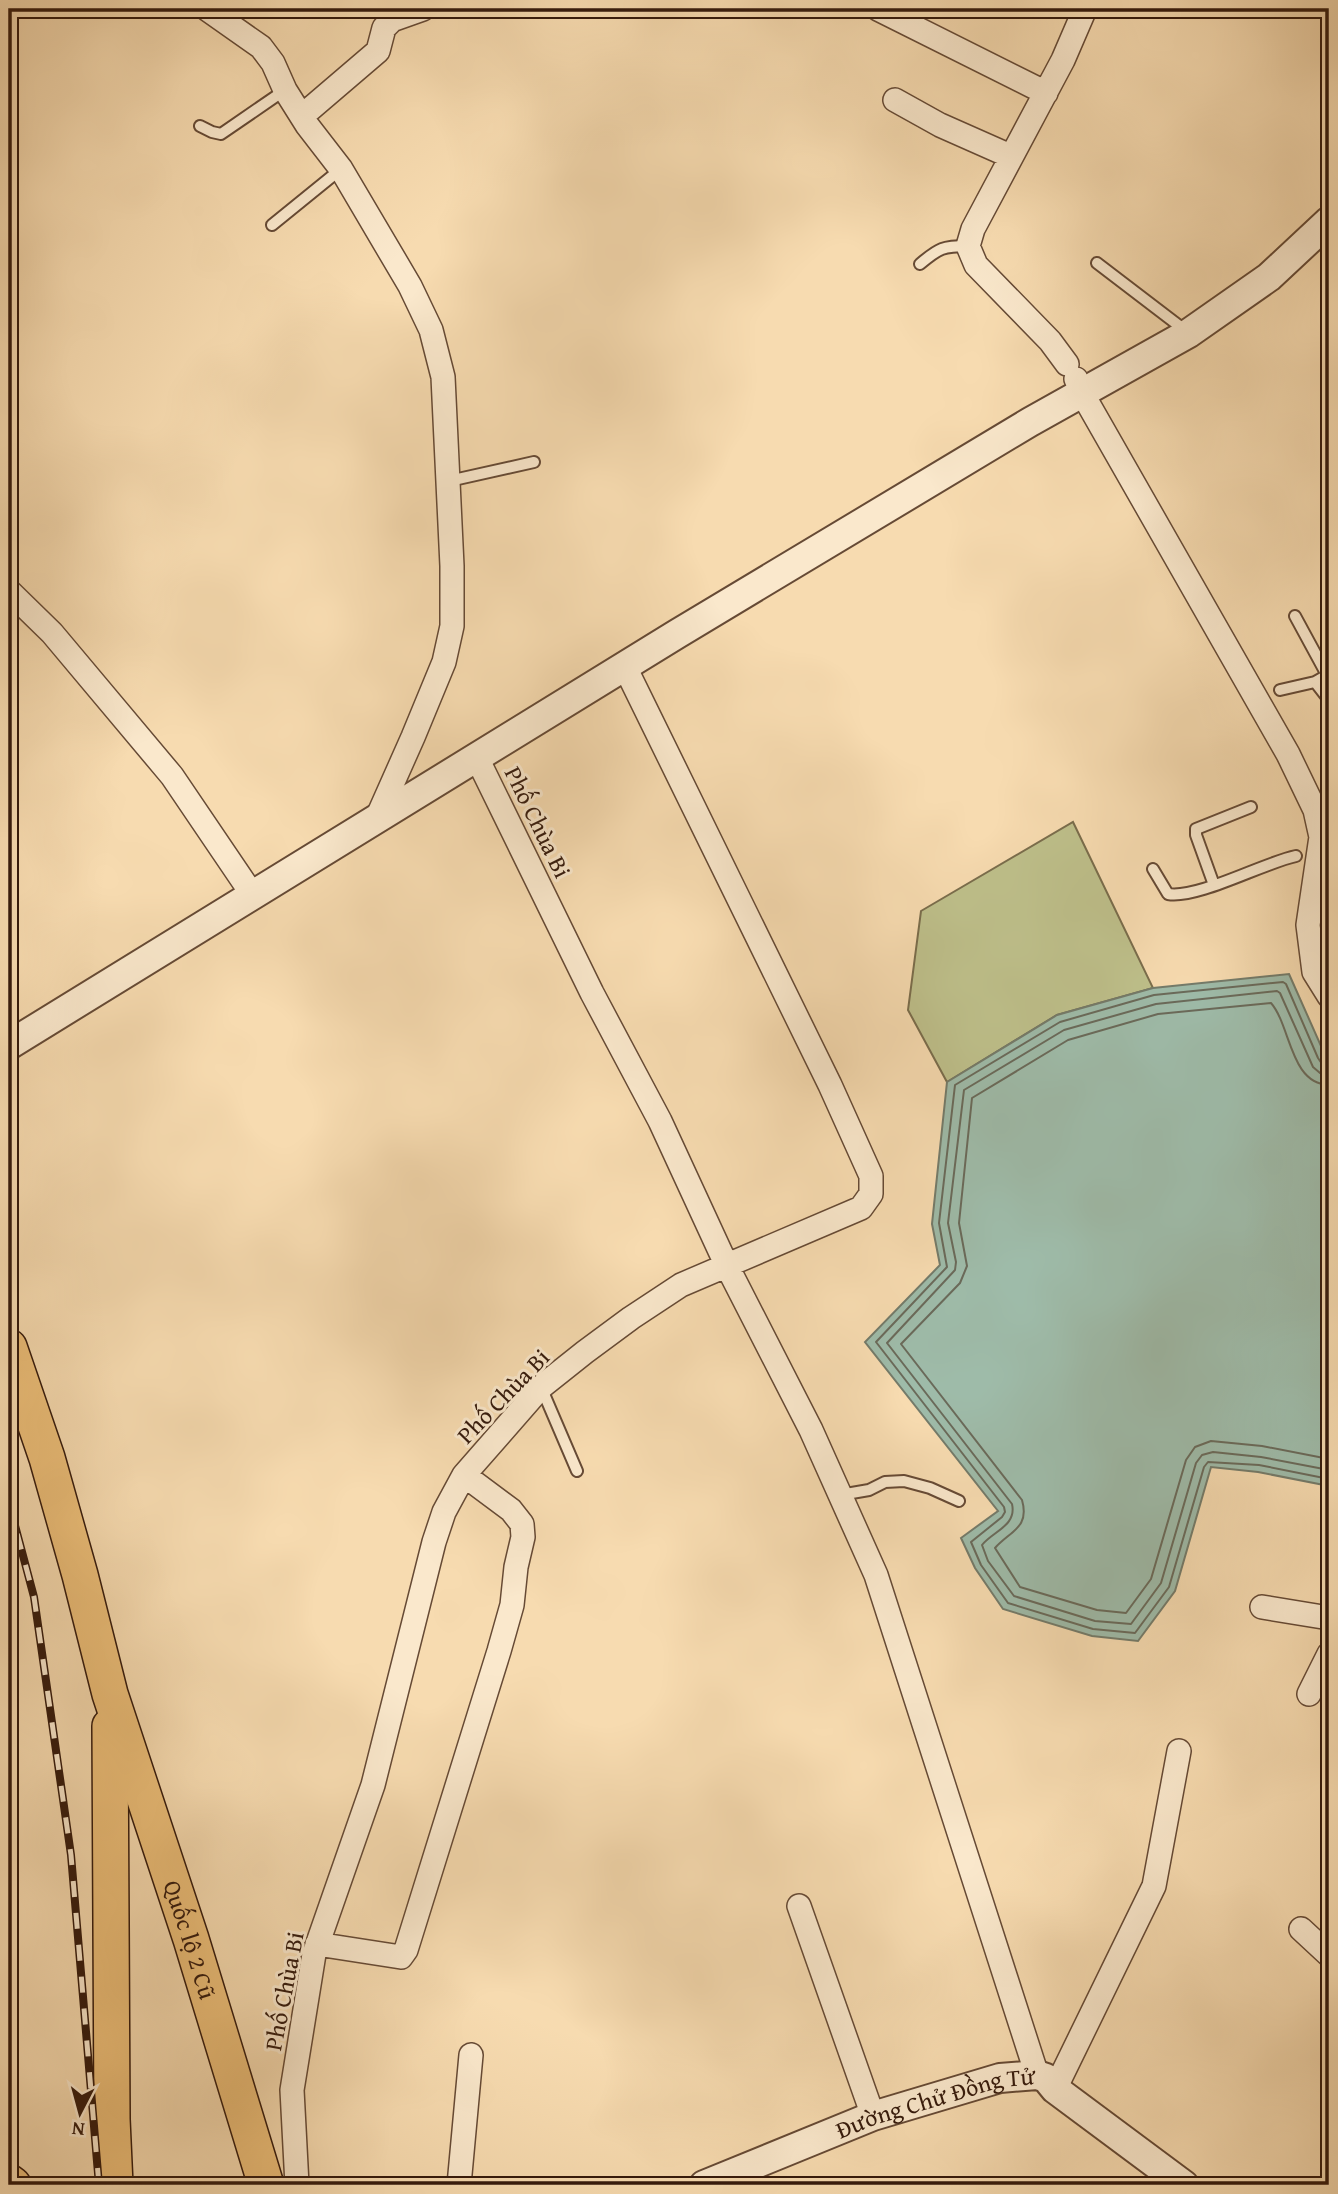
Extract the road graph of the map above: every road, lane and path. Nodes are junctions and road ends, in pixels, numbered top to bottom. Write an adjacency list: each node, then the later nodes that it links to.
1 (207, 9): 5 (street)
2 (423, 9): 8 (street)
3 (878, 9): 6 (street)
4 (1085, 9): 6 (street)
5 (285, 90): 8 (street); 9 (lane)
6 (1046, 93): 10 (street)
7 (895, 100): 10 (street)
8 (302, 116): 11 (street)
9 (200, 126)
10 (1010, 156): 14 (street)
11 (341, 169): 13 (lane); 20 (street)
12 (1329, 221): 17 (street)
13 (272, 225)
14 (968, 246): 16 (lane); 18 (street)
15 (1097, 263): 17 (lane)
16 (920, 264)
17 (1188, 333): 18 (street)
18 (1075, 379): 23 (street); 35 (street)
19 (534, 462): 20 (lane)
20 (449, 481): 30 (street)
21 (9, 591): 34 (street)
22 (1295, 616): 24 (lane)
23 (625, 667): 28 (street); 37 (street)
24 (1328, 674): 25 (lane)
25 (1315, 681): 26 (lane); 27 (lane)
26 (1280, 690)
27 (1329, 700)
28 (476, 756): 30 (street); 37 (street, Phố Chùa Bi)
29 (1251, 807): 33 (lane)
30 (377, 818): 34 (street)
31 (1296, 856): 33 (lane)
32 (1153, 869): 33 (lane)
33 (1214, 885)
34 (252, 894): 36 (street)
35 (1329, 996)
36 (9, 1045)
37 (726, 1264): 39 (street, Phố Chùa Bi); 42 (street)
38 (9, 1347): 48 (main road, Quốc lộ 2 Cũ)
39 (541, 1387): 40 (lane); 41 (street, Phố Chùa Bi)
40 (577, 1471)
41 (464, 1475): 52 (street, Phố Chùa Bi); 52 (street)
42 (840, 1495): 43 (lane); 55 (street)
43 (959, 1501)
44 (1262, 1607): 45 (street)
45 (1329, 1618)
46 (1329, 1654): 47 (street)
47 (1309, 1694)
48 (110, 1695): 59 (main road, Quốc lộ 2 Cũ); 60 (main road, Quốc lộ 2 Cũ)
49 (1179, 1751): 55 (street)
50 (799, 1906): 56 (street)
51 (1301, 1930): 53 (street)
52 (317, 1944): 61 (street, Phố Chùa Bi)
53 (1329, 1955)
54 (471, 2055): 62 (street)
55 (1046, 2082): 56 (street, Đường Chử Đồng Tử); 64 (street, Đường Chử Đồng Tử)
56 (873, 2116): 63 (street, Đường Chử Đồng Tử)
57 (9, 2182): 58 (main road)
58 (13, 2185)
59 (116, 2185)
60 (266, 2185)
61 (297, 2185)
62 (459, 2185)
63 (704, 2185)
64 (1185, 2185)

